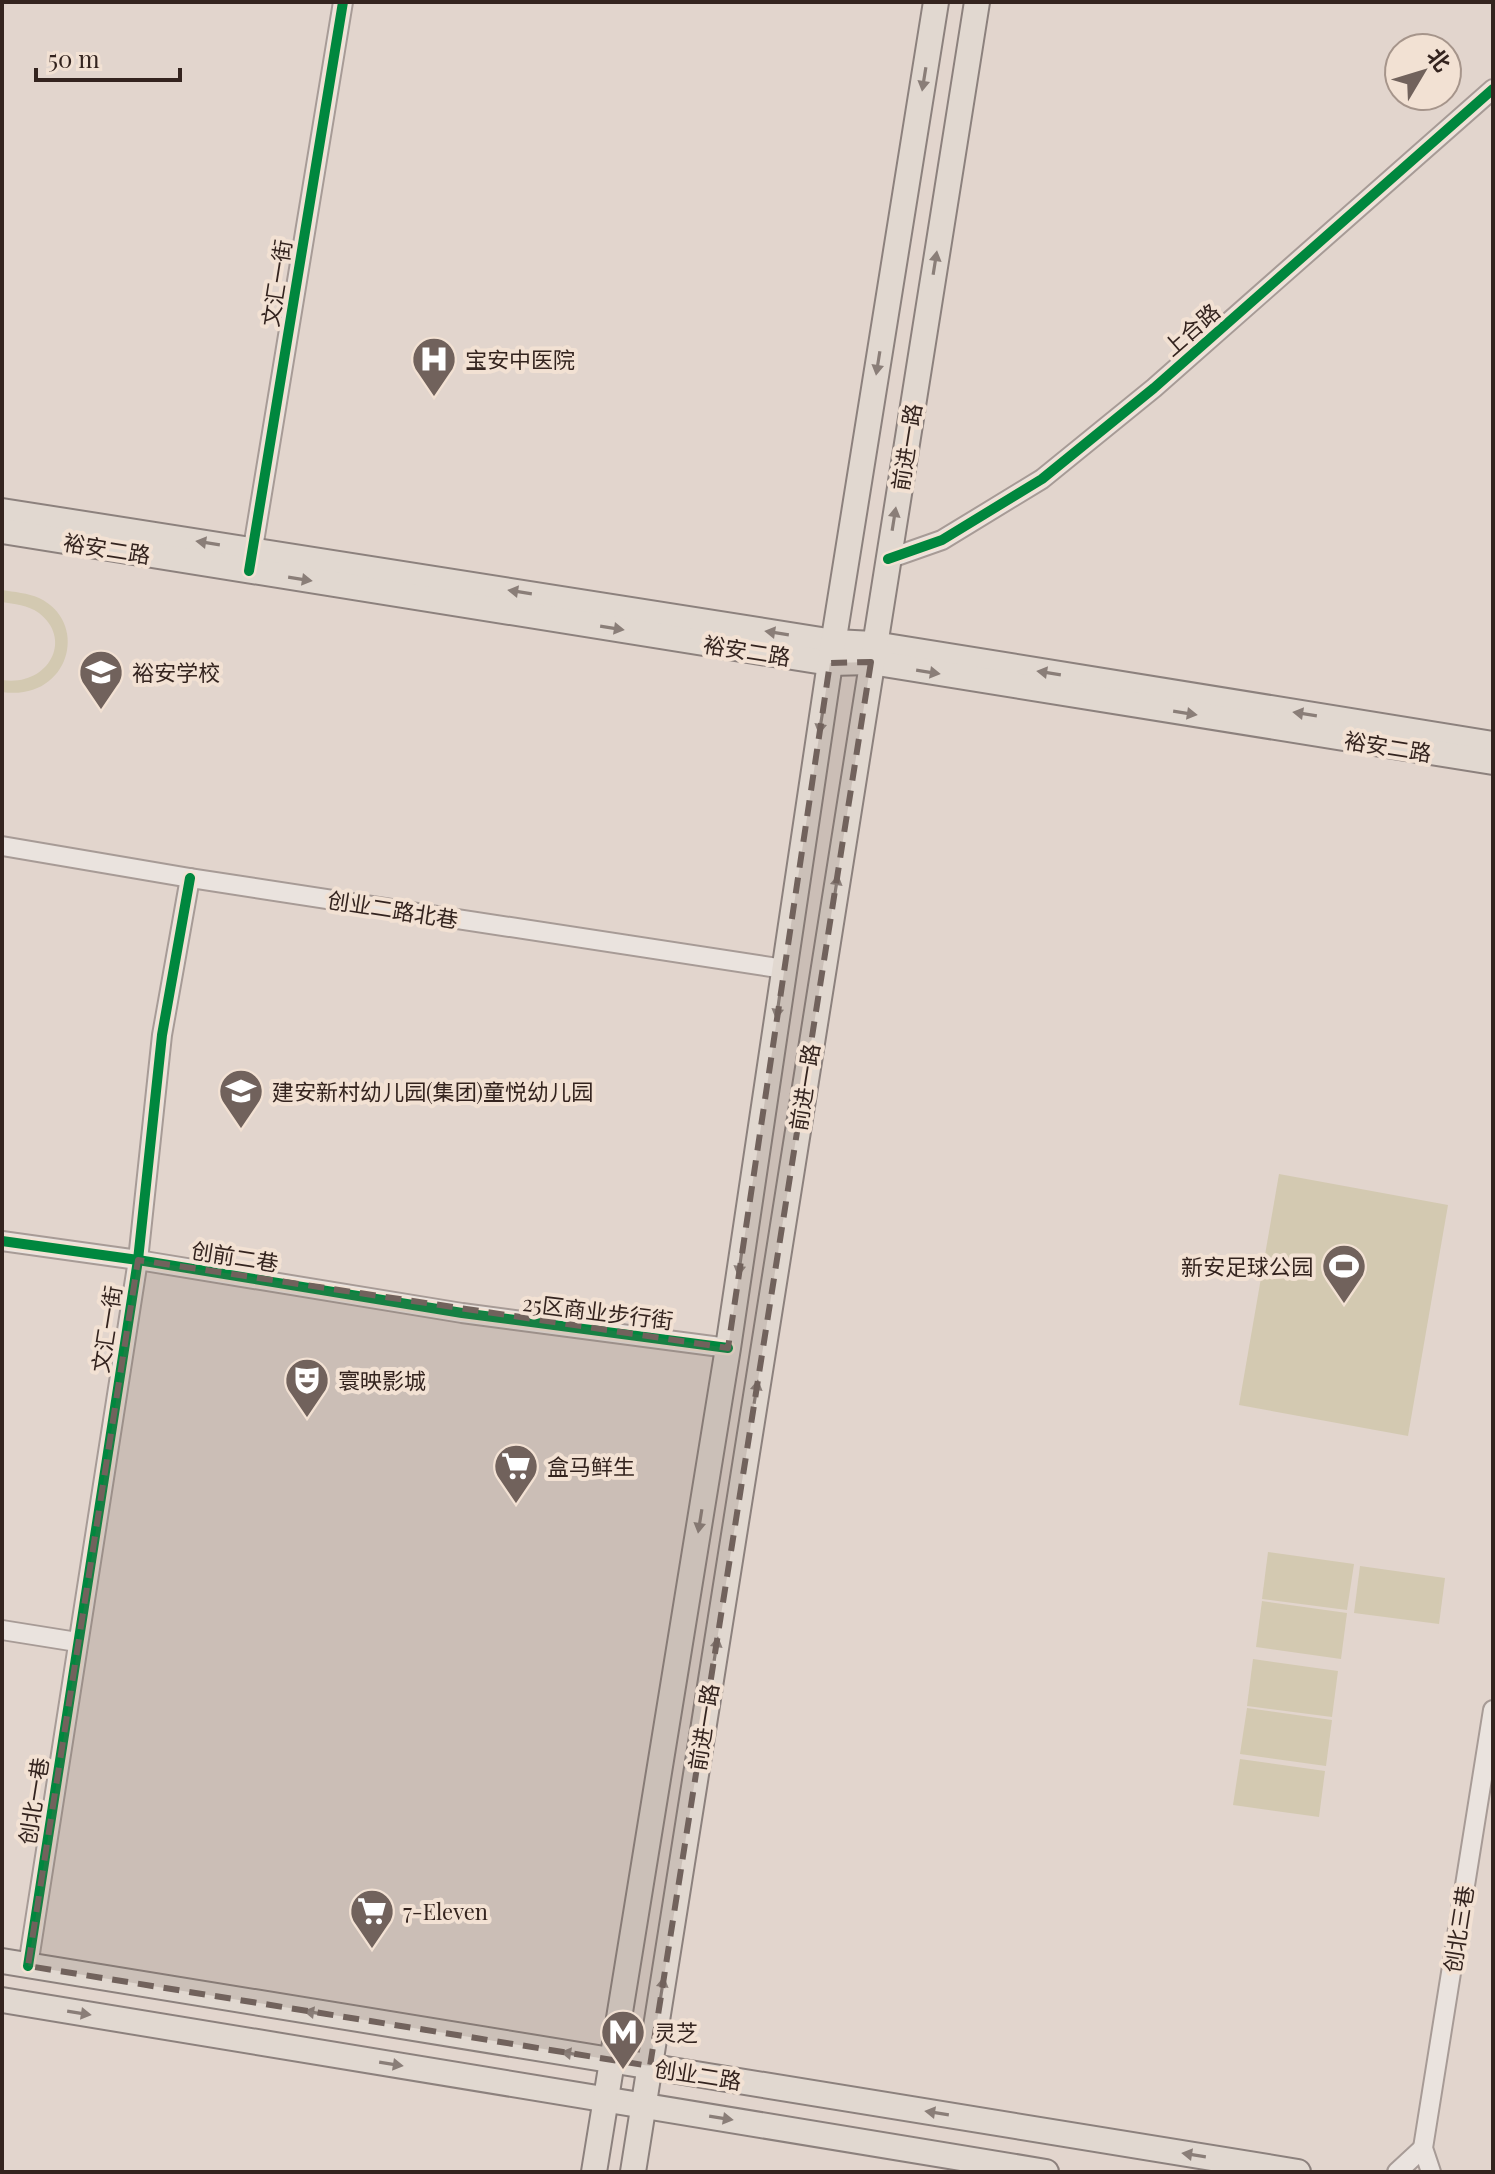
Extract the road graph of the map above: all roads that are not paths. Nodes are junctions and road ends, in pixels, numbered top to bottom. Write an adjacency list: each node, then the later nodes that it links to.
1 (343, 2): 8 (street, 文汇一街)
2 (936, 2): 9 (main road, 前进一路, one-way to 9)
3 (977, 2): 7 (main road, 前进一路, one-way to 3)
4 (1493, 89): 7 (street, 上合路)
5 (2, 511): 8 (main road, 裕安二路, one-way to 5)
6 (2, 531): 8 (main road, 裕安二路)
7 (888, 559): 10 (main road, 前进一路)
8 (251, 560): 9 (main road, 裕安二路)
9 (832, 652): 10 (main road, 裕安二路); 14 (main road, 前进一路, one-way to 14)
10 (872, 653): 11 (main road, 裕安二路); 15 (main road, 前进一路, one-way to 10)
11 (1492, 751)
12 (2, 846): 13 (street, 创业二路北巷)
13 (190, 878): 16 (street, 创业二路北巷); 18 (street, 文汇一街)
14 (790, 931): 15 (main road); 16 (main road, 前进一路)
15 (828, 938): 28 (main road, 前进一路, one-way to 15)
16 (784, 969): 20 (main road, 前进一路, one-way to 20)
17 (2, 1241): 18 (street, 创前二巷)
18 (138, 1260): 19 (street, 创前二巷); 22 (street, 文汇一街)
19 (462, 1313): 20 (street, 25区商业步行街)
20 (728, 1348): 27 (main road, 前进一路, one-way to 27)
21 (2, 1630): 22 (street)
22 (77, 1642): 25 (street, 创北一巷)
23 (1493, 1710): 31 (street, 创北三巷)
24 (2, 1961): 25 (main road, 创业二路)
25 (28, 1966): 27 (main road, 创业二路, one-way to 25)
26 (2, 2000): 29 (main road, 创业二路, one-way to 29)
27 (612, 2060): 28 (main road, 创业二路); 29 (main road, 前进一路)
28 (650, 2066): 30 (main road, 前进一路); 35 (main road, 创业二路, one-way to 28)
29 (606, 2100): 30 (main road, 创业二路); 32 (main road, 前进一路)
30 (644, 2106): 33 (main road, 前进一路); 34 (main road, 创业二路, one-way to 34)
31 (1423, 2148): 36 (street); 37 (street)
32 (594, 2172)
33 (633, 2172)
34 (1046, 2172)
35 (1298, 2172)
36 (1397, 2172)
37 (1431, 2172)

